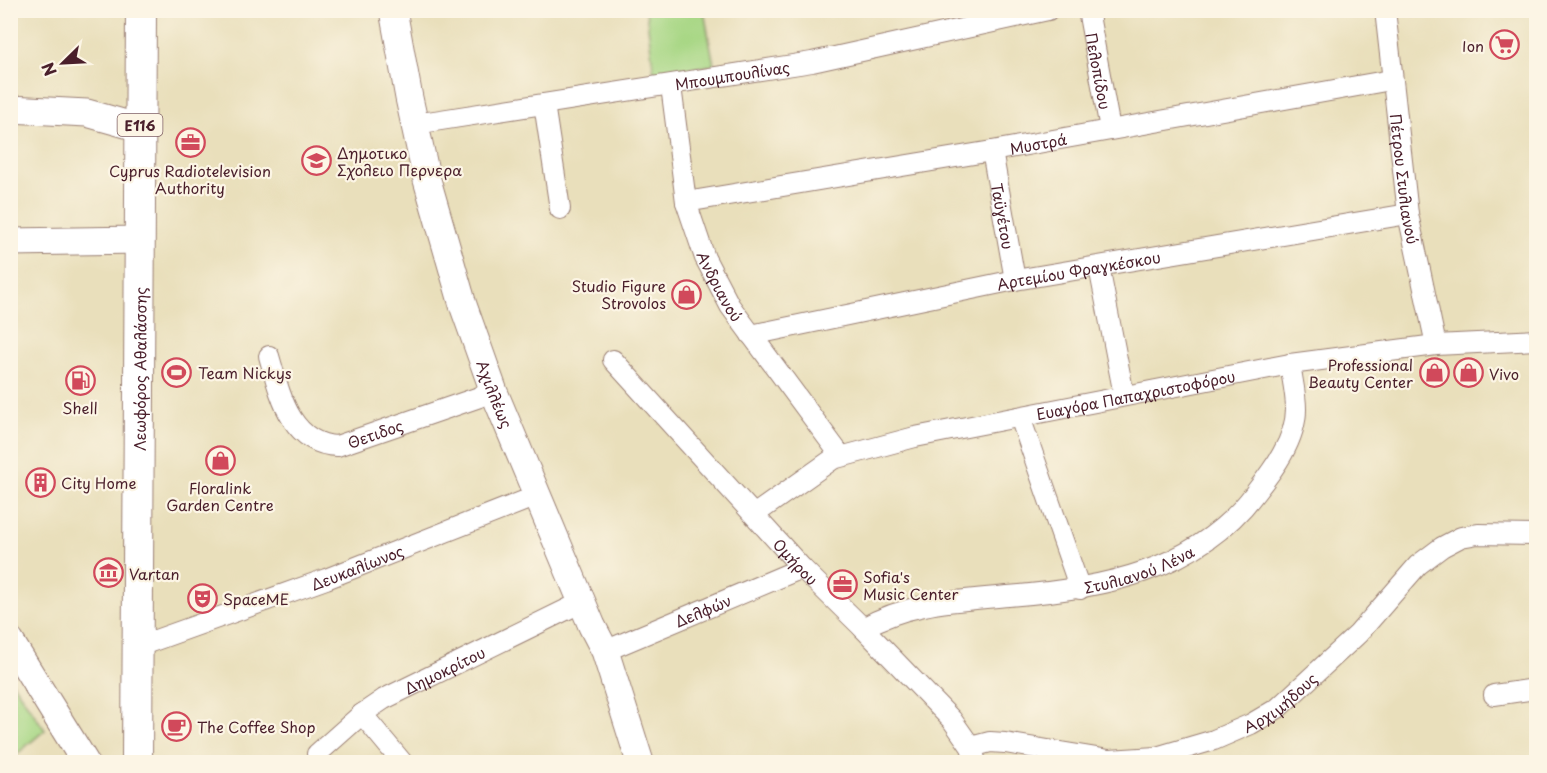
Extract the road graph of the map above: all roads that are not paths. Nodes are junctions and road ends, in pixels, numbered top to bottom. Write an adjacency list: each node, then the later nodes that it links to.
1 (141, 10): 11 (main road, Λεωφόρος Αθαλάσσης / E116)
2 (393, 10): 10 (street, Αχιλλέως)
3 (1048, 10): 7 (street, Μπουμπουλίνας)
4 (1088, 10): 12 (street, Πελοπίδου)
5 (1385, 10): 6 (street, Πέτρου Στυλιανού)
6 (1391, 80): 12 (street, Μυστρά); 16 (street, Πέτρου Στυλιανού)
7 (671, 86): 8 (street, Μπουμπουλίνας); 14 (street, Ανδριανού)
8 (544, 104): 10 (street, Μπουμπουλίνας); 15 (street)
9 (10, 109): 11 (street)
10 (415, 124): 27 (street, Αχιλλέως)
11 (140, 128): 17 (main road, Λεωφόρος Αθαλάσσης / E116)
12 (1110, 129): 13 (street, Μυστρά)
13 (992, 151): 14 (street, Μυστρά); 20 (street, Ταϋγέτου)
14 (686, 202): 21 (street, Ανδριανού)
15 (560, 209)
16 (1408, 214): 19 (street, Αρτεμίου Φραγκέσκου); 23 (street, Πέτρου Στυλιανού)
17 (140, 240): 18 (street); 39 (main road, Λεωφόρος Αθαλάσσης / E116)
18 (10, 242)
19 (1099, 267): 20 (street, Αρτεμίου Φραγκέσκου); 28 (street)
20 (1015, 280): 21 (street, Αρτεμίου Φραγκέσκου)
21 (752, 336): 30 (street, Ανδριανού)
22 (1536, 340): 23 (street, Ευαγόρα Παπαχριστοφόρου)
23 (1436, 345): 26 (street, Ευαγόρα Παπαχριστοφόρου)
24 (269, 356): 27 (street, Θετιδος)
25 (614, 360): 32 (street, Ομήρου)
26 (1290, 364): 28 (street, Ευαγόρα Παπαχριστοφόρου); 35 (street, Στυλιανού Λένα)
27 (494, 392): 31 (street, Αχιλλέως)
28 (1124, 395): 29 (street, Ευαγόρα Παπαχριστοφόρου)
29 (1020, 417): 30 (street, Ευαγόρα Παπαχριστοφόρου); 35 (street)
30 (841, 456): 32 (street, Ευαγόρα Παπαχριστοφόρου)
31 (539, 495): 36 (street, Αχιλλέως); 39 (street, Δευκαλίωνος)
32 (755, 514): 34 (street, Ομήρου)
33 (1536, 535): 45 (street, Αρχιμήδους)
34 (802, 568): 37 (street, Ομήρου); 40 (street, Δελφών)
35 (1080, 589): 37 (street, Στυλιανού Λένα)
36 (582, 602): 40 (street, Αχιλλέως); 43 (street, Δημοκρίτου)
37 (863, 628): 45 (street, Ομήρου)
38 (10, 641): 46 (street)
39 (139, 646): 47 (main road, Λεωφόρος Αθαλάσσης / E116)
40 (605, 651): 49 (street, Αχιλλέως)
41 (1536, 689): 42 (street)
42 (1494, 694)
43 (362, 714): 44 (street, Δημοκρίτου); 48 (street)
44 (317, 754)
45 (973, 755)
46 (85, 762)
47 (137, 762)
48 (402, 762)
49 (639, 762)

